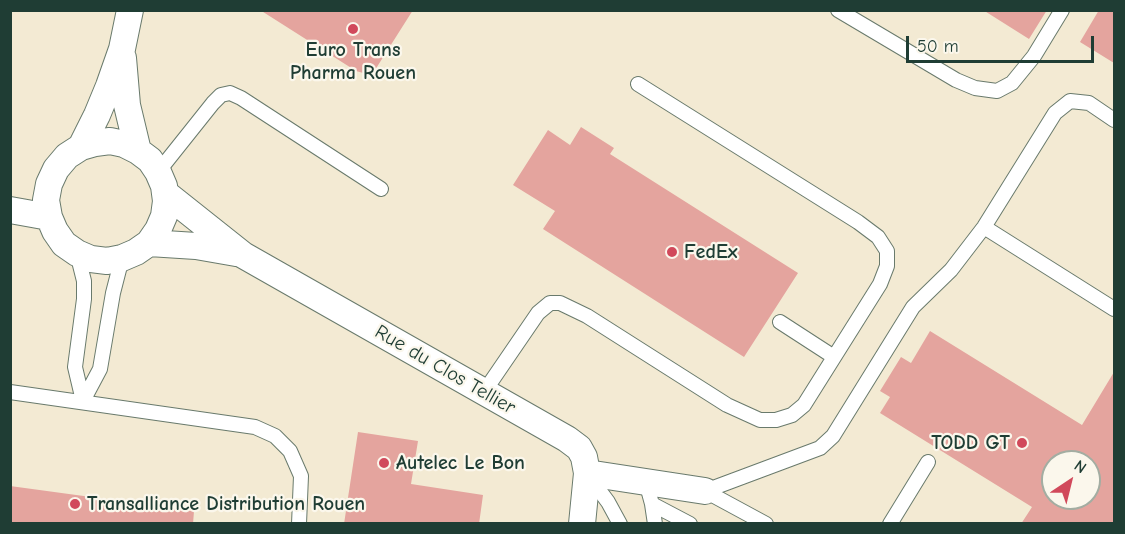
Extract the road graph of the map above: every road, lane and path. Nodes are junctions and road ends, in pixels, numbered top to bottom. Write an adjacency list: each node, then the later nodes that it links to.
1 (130, 10): 4 (street, Rue du Clos Tellier)
2 (837, 10): 3 (lane)
3 (1062, 10)
4 (122, 49): 7 (street, Rue du Clos Tellier); 8 (street, Rue du Clos Tellier)
5 (638, 84): 20 (lane)
6 (1114, 120): 13 (lane)
7 (81, 147): 8 (street, Rue du Clos Tellier); 12 (street, Rue du Clos Tellier)
8 (138, 151): 9 (street, Rue du Clos Tellier)
9 (161, 183): 10 (lane); 14 (street); 16 (street, Rue du Clos Tellier)
10 (381, 189)
11 (10, 210): 12 (street)
12 (49, 217): 15 (street, Rue du Clos Tellier)
13 (984, 226): 18 (lane); 26 (lane)
14 (149, 243): 16 (street, Rue du Clos Tellier); 17 (street, Rue du Clos Tellier)
15 (77, 253): 17 (street, Rue du Clos Tellier); 23 (lane)
16 (243, 255): 22 (street, Rue du Clos Tellier)
17 (122, 258): 23 (lane)
18 (1114, 309)
19 (780, 322): 20 (lane)
20 (834, 357): 22 (lane)
21 (10, 392): 23 (lane)
22 (484, 392): 25 (street, Rue du Clos Tellier)
23 (83, 401): 28 (lane)
24 (928, 462): 34 (lane)
25 (586, 472): 27 (street); 29 (street, Rue du Clos Tellier); 30 (lane)
26 (705, 491): 27 (street); 33 (lane)
27 (649, 493): 31 (lane); 32 (lane)
28 (299, 524)
29 (582, 524)
30 (620, 524)
31 (655, 524)
32 (690, 524)
33 (766, 524)
34 (890, 524)

